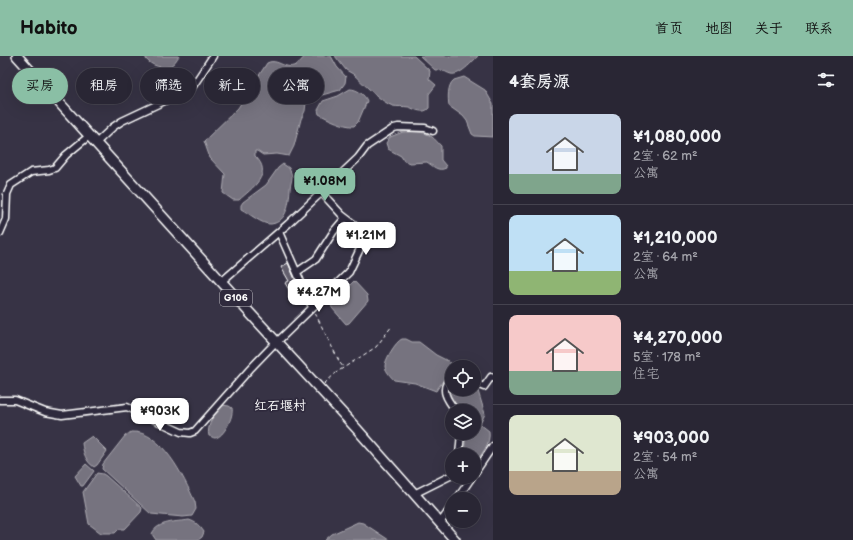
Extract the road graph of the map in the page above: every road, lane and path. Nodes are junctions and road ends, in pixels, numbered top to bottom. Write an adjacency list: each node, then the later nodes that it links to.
1 (17, 56): 4 (highway, G106)
2 (213, 56): 4 (street)
3 (433, 131): 5 (street)
4 (93, 140): 8 (street); 10 (highway, G106)
5 (321, 192): 6 (street); 7 (street)
6 (344, 218): 9 (street); 11 (street)
7 (279, 232): 9 (street); 10 (street)
8 (0, 233)
9 (298, 272): 11 (street)
10 (222, 282): 13 (highway, G106)
11 (312, 307): 13 (street); 14 (path)
12 (392, 326): 14 (path)
13 (276, 342): 17 (highway, G106); 18 (street)
14 (344, 368): 17 (path)
15 (493, 378): 16 (street)
16 (481, 386)
17 (319, 388): 22 (highway, G106)
18 (0, 400)
19 (493, 446): 20 (street)
20 (481, 464)
21 (445, 478): 22 (street)
22 (414, 494): 24 (highway, G106)
23 (445, 516): 24 (street)
24 (440, 523): 25 (highway, G106)
25 (455, 540)

